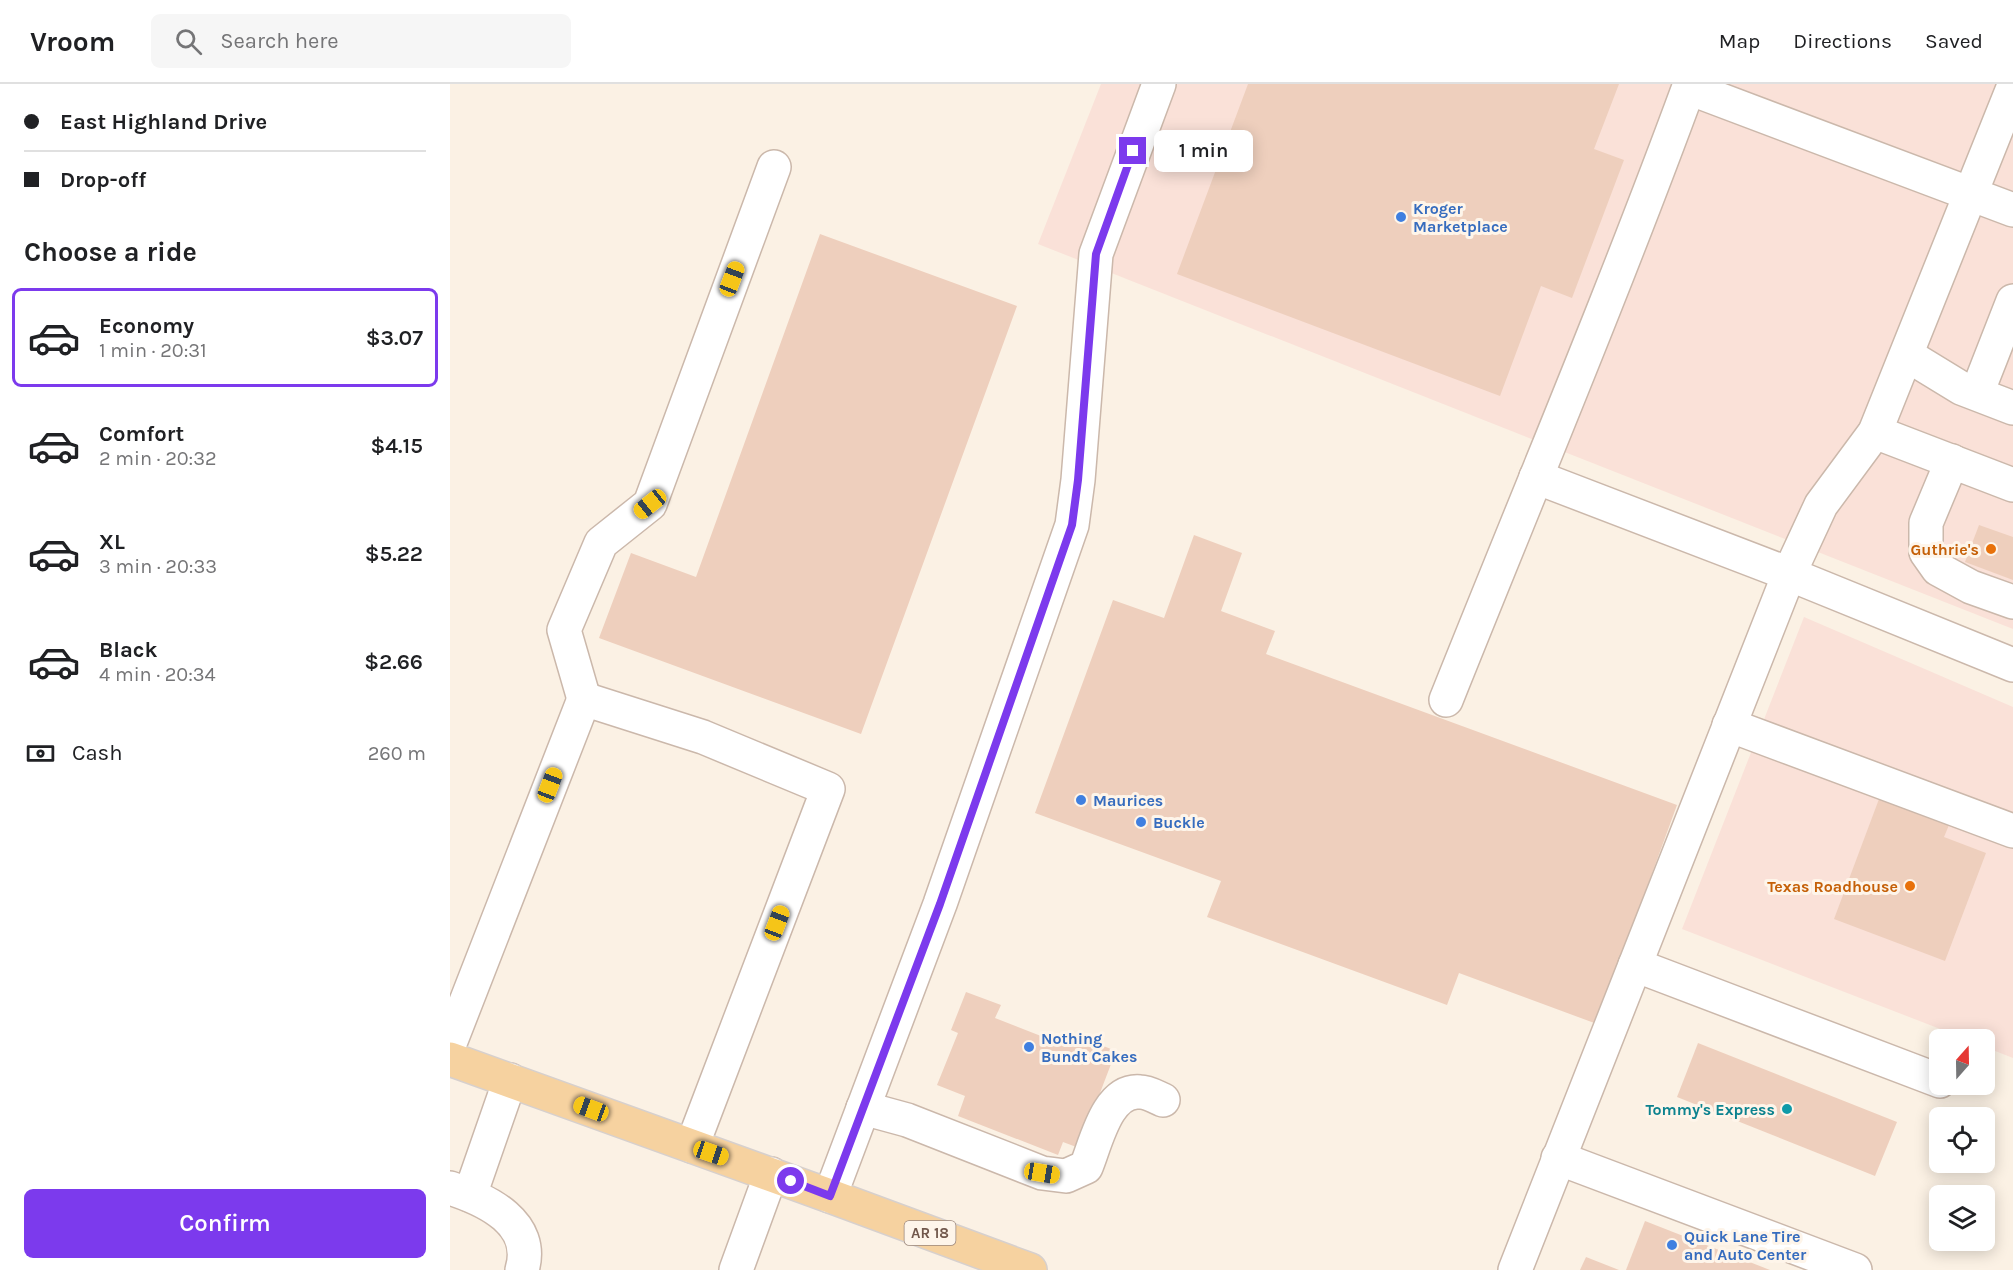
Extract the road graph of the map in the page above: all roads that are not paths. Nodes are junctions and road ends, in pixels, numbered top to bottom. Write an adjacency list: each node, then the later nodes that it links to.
1 (1159, 84): 28 (street)
2 (1690, 86): 5 (street); 13 (street)
3 (2013, 88): 5 (street)
4 (774, 167): 18 (street)
5 (1971, 194): 6 (street); 8 (street)
6 (2013, 210)
7 (2013, 301): 9 (street)
8 (1907, 355): 9 (street); 11 (street)
9 (1977, 393): 10 (street)
10 (2013, 408)
11 (1875, 432): 12 (street); 15 (street)
12 (1952, 461): 14 (street); 16 (street)
13 (1536, 477): 15 (street); 19 (street)
14 (2013, 485)
15 (1789, 574): 17 (street); 20 (street)
16 (2013, 602)
17 (2013, 665)
18 (584, 699): 23 (street); 29 (street)
19 (1446, 700)
20 (1729, 725): 21 (street); 22 (street)
21 (2013, 831)
22 (1635, 965): 25 (street); 30 (street)
23 (450, 1043)
24 (450, 1059): 26 (main road, AR 18)
25 (1929, 1077)
26 (510, 1080): 29 (main road, AR 18); 32 (street)
27 (1163, 1100): 28 (street)
28 (863, 1108): 33 (street)
29 (692, 1146): 31 (main road, AR 18)
30 (1558, 1158): 37 (street); 38 (street)
31 (771, 1174): 33 (main road, AR 18); 35 (street)
32 (460, 1191): 34 (street)
33 (830, 1196): 36 (main road, AR 18)
34 (522, 1270)
35 (736, 1270)
36 (1030, 1270)
37 (1515, 1270)
38 (1855, 1270)

